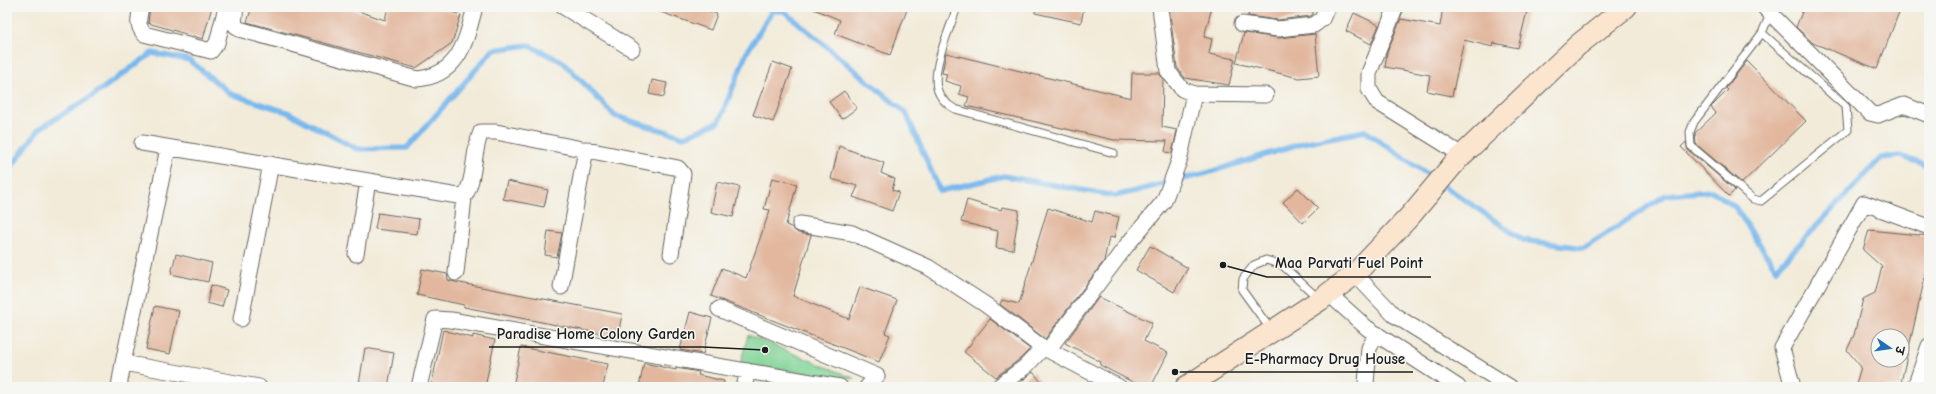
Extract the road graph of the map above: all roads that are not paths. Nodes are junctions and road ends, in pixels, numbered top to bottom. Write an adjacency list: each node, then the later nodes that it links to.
1 (142, 7): 2 (street)
2 (226, 7)
3 (236, 7): 4 (street)
4 (475, 7)
5 (564, 7): 14 (street)
6 (957, 7): 21 (lane)
7 (1160, 7): 15 (street)
8 (1327, 7): 12 (street)
9 (1396, 7): 22 (street)
10 (1626, 7): 22 (street)
11 (1767, 10): 13 (lane); 17 (street)
12 (1242, 24)
13 (1762, 33): 13 (lane)
14 (632, 49)
15 (1194, 94): 16 (street); 39 (street)
16 (1266, 95)
17 (1929, 115)
18 (142, 143): 19 (street)
19 (168, 148): 23 (street); 40 (street)
20 (586, 149): 25 (street); 29 (street); 32 (street)
21 (1114, 153)
22 (1459, 157): 31 (street)
23 (271, 164): 24 (street); 35 (street)
24 (368, 181): 25 (street); 28 (street)
25 (464, 197): 30 (street)
26 (800, 224): 39 (street)
27 (1929, 226): 54 (street)
28 (356, 254)
29 (671, 254)
30 (456, 273)
31 (1355, 274): 33 (street); 53 (street)
32 (561, 287)
33 (1324, 297): 36 (street); 36 (lane); 37 (street)
34 (719, 309): 47 (street)
35 (241, 319)
36 (1272, 331): 50 (street)
37 (1377, 334): 51 (street); 52 (street)
38 (1929, 346): 55 (street)
39 (1046, 349): 48 (street); 49 (street)
40 (123, 363): 42 (street); 43 (street)
41 (748, 371): 44 (street); 45 (street); 46 (street)
42 (119, 387)
43 (259, 387)
44 (419, 387)
45 (744, 387)
46 (840, 387)
47 (867, 387)
48 (998, 387)
49 (1120, 387)
50 (1186, 387)
51 (1368, 387)
52 (1458, 387)
53 (1510, 387)
54 (1793, 387)
55 (1915, 387)

